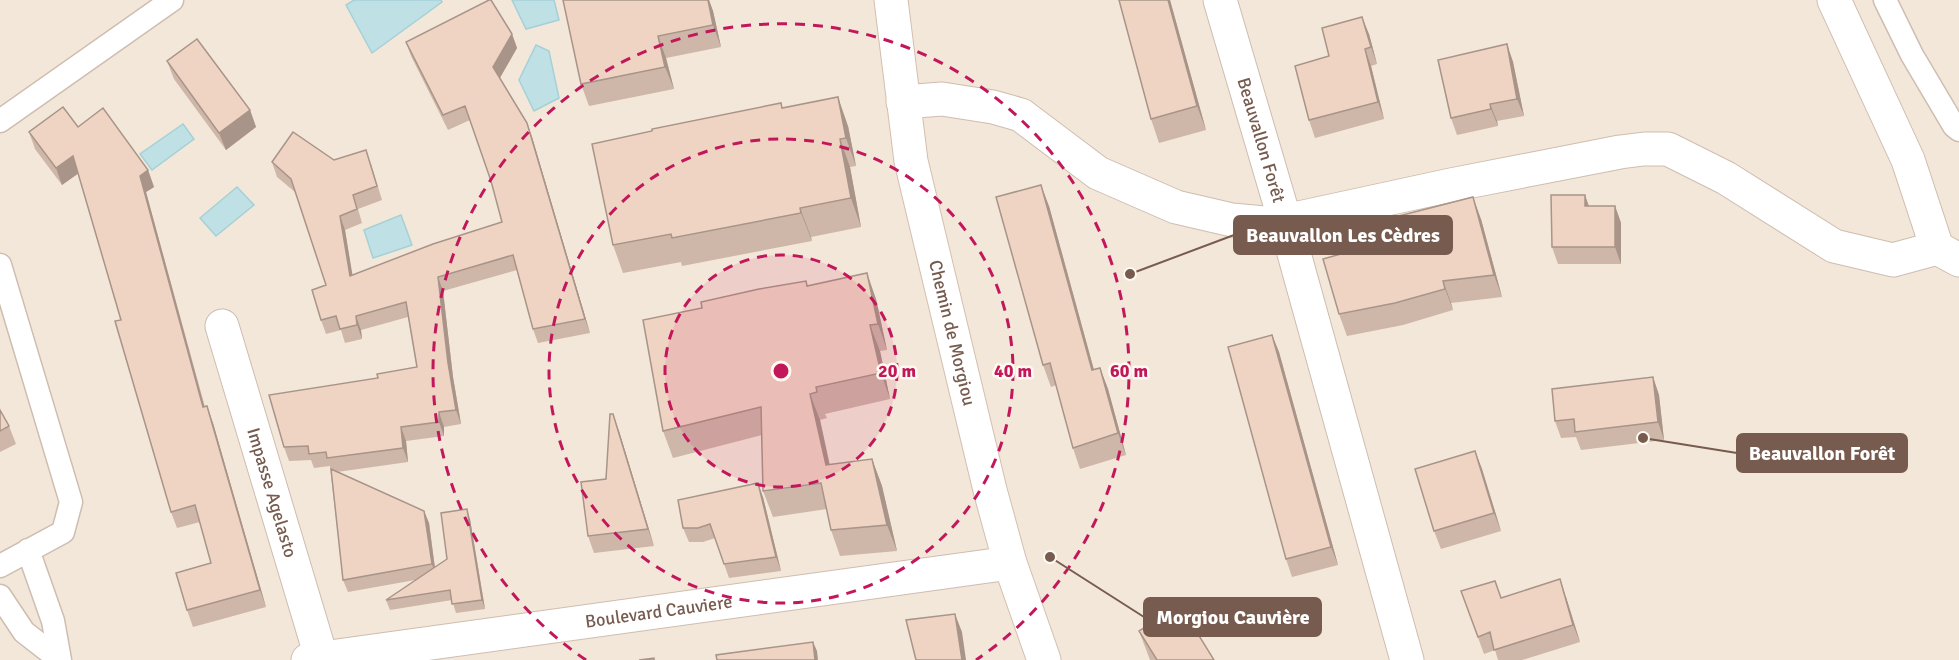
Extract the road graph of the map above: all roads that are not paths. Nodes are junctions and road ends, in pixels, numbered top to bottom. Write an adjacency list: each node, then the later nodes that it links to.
1 (172, 0): 7 (lane)
2 (891, 0): 6 (street, Chemin de Morgiou)
3 (1220, 0): 9 (street, Beauvallon Forêt)
4 (1834, 0): 10 (street)
5 (1885, 0): 8 (lane)
6 (903, 102): 9 (street); 14 (street, Chemin de Morgiou)
7 (0, 121)
8 (1959, 130)
9 (1285, 220): 10 (street); 20 (street, Beauvallon Forêt)
10 (1948, 254)
11 (0, 265): 13 (lane)
12 (222, 326): 17 (street, Impasse Agelasto)
13 (28, 550): 15 (lane); 18 (lane)
14 (1010, 563): 17 (street, Boulevard Cauviere); 19 (street, Chemin de Morgiou)
15 (0, 566)
16 (0, 596): 18 (lane)
17 (317, 659)
18 (60, 660)
19 (1044, 660)
20 (1407, 660)

